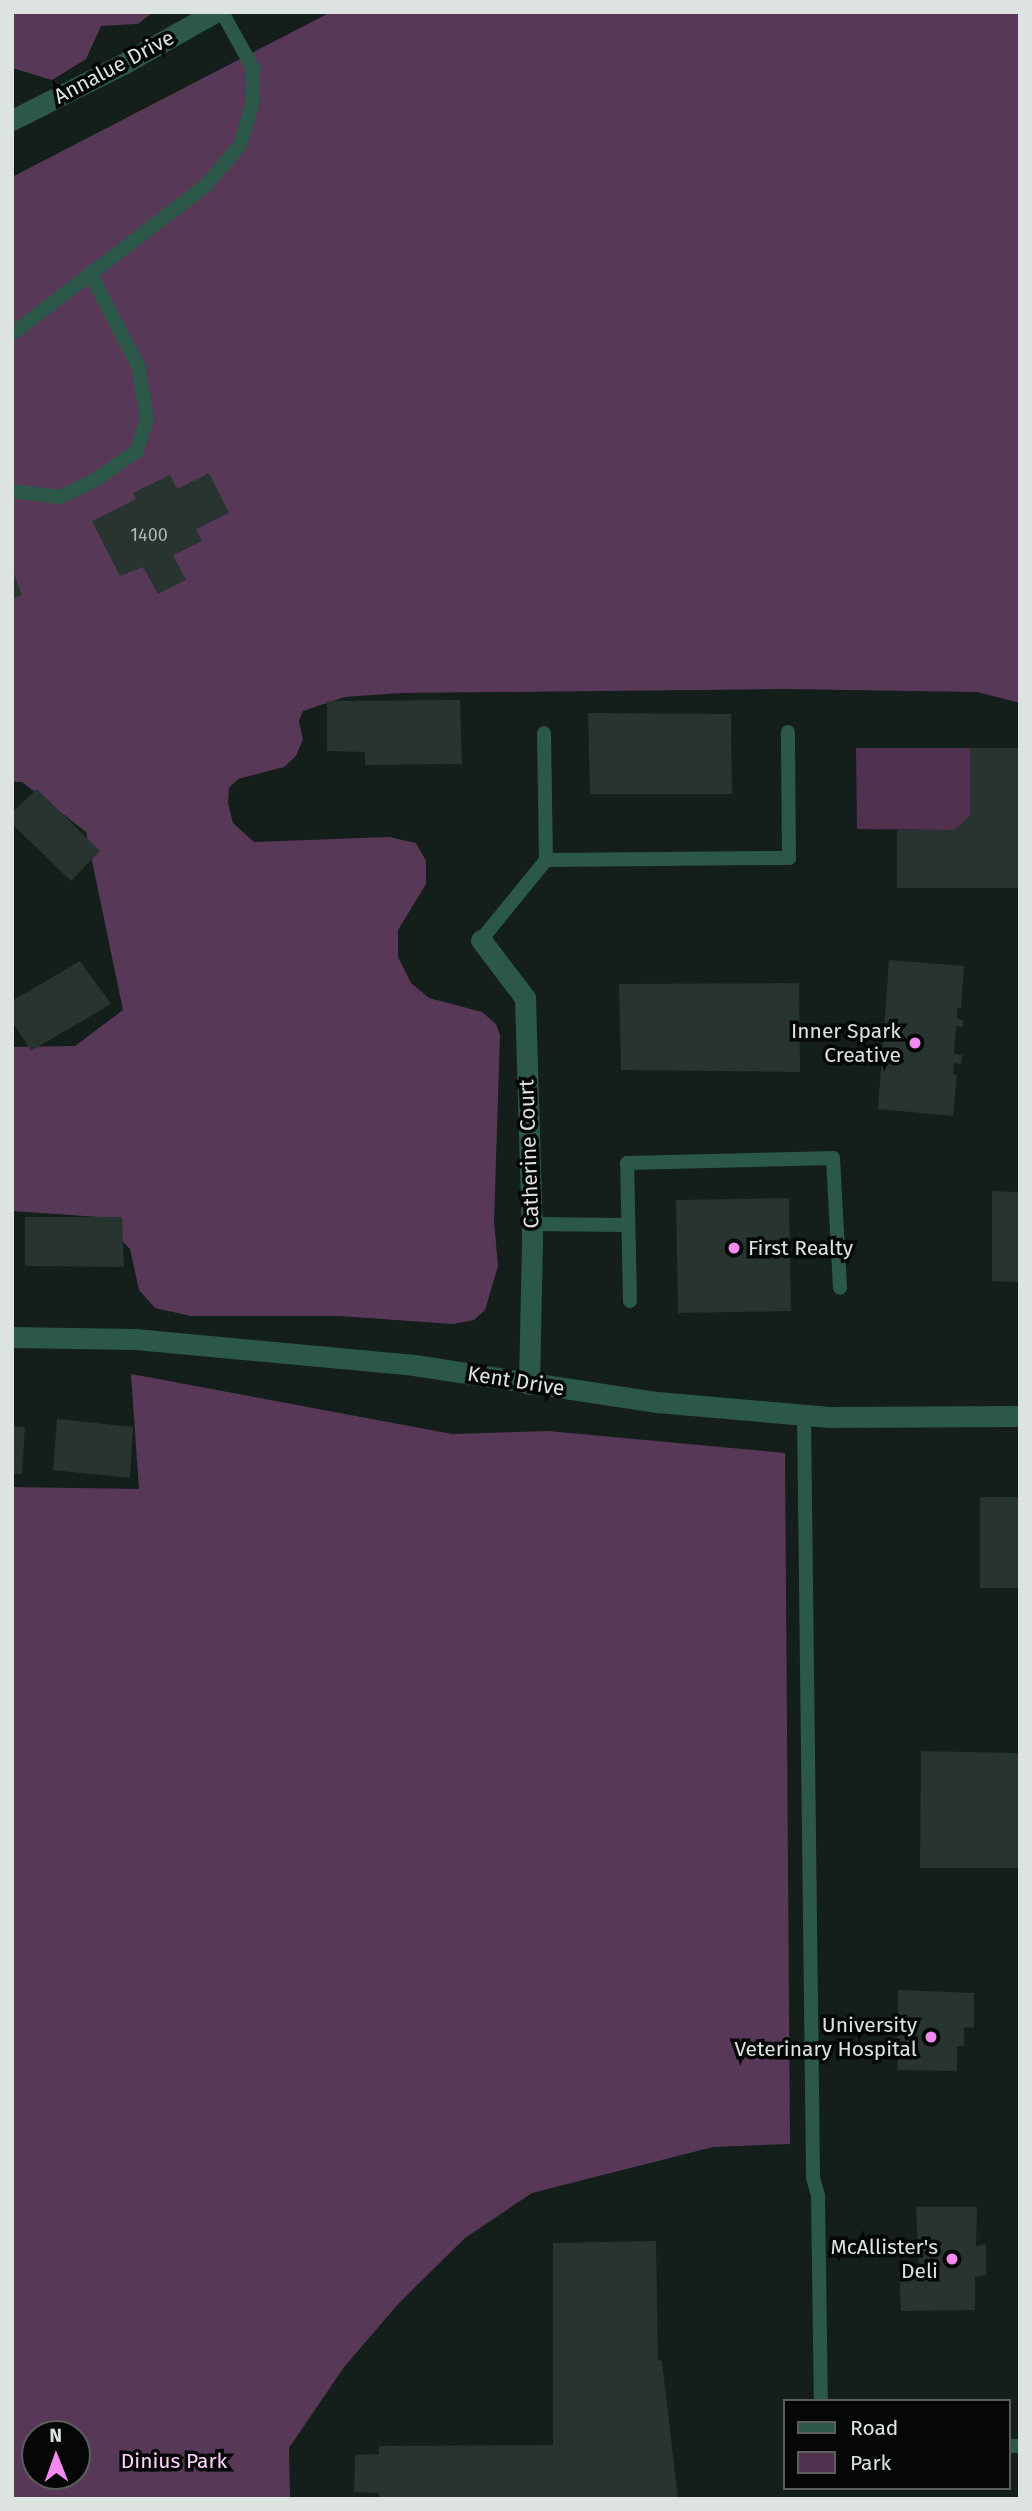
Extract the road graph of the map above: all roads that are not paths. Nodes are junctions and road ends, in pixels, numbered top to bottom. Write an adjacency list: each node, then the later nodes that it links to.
1 (215, 12): 3 (street, Annalue Drive)
2 (222, 12): 4 (lane)
3 (12, 120)
4 (90, 273): 5 (lane); 6 (lane)
5 (12, 334)
6 (12, 491)
7 (788, 732): 9 (lane)
8 (544, 733): 9 (lane)
9 (546, 860): 10 (lane)
10 (481, 940): 11 (street, Catherine Court)
11 (531, 1224): 12 (lane); 16 (street, Catherine Court)
12 (628, 1225): 13 (lane); 14 (lane)
13 (840, 1288)
14 (630, 1301)
15 (12, 1337): 16 (street, Kent Drive)
16 (529, 1384): 17 (street, Kent Drive)
17 (804, 1415): 18 (street, Kent Drive); 19 (lane)
18 (1020, 1416)
19 (821, 2399)

